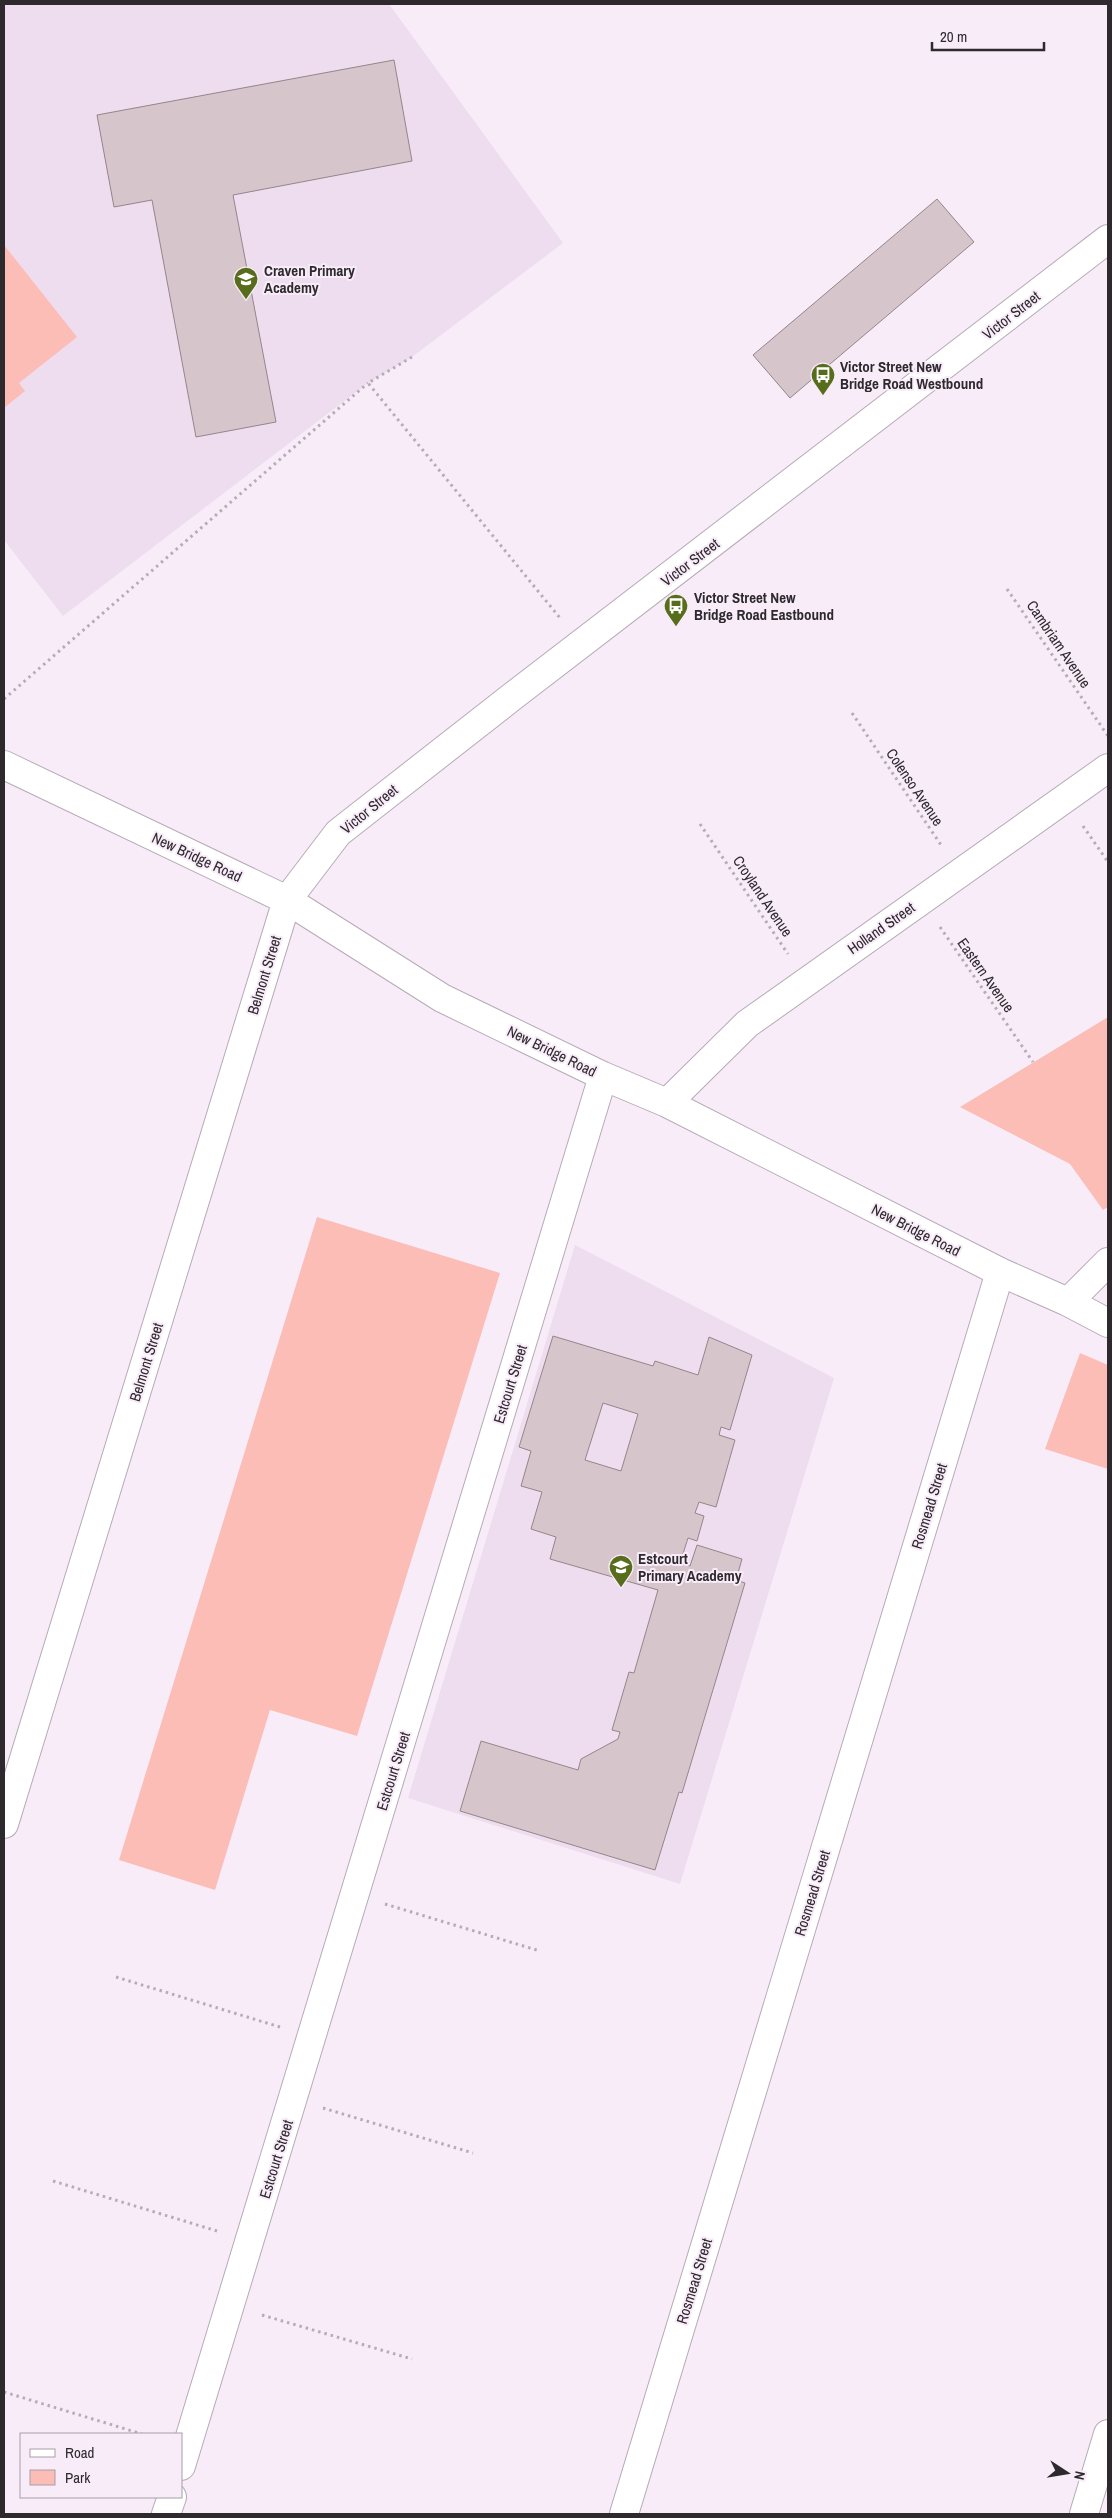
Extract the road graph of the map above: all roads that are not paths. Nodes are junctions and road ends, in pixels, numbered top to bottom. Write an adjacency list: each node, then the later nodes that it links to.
1 (1108, 239): 4 (street, Victor Street)
2 (4, 765): 4 (street, New Bridge Road)
3 (1108, 768): 6 (street, Holland Street)
4 (287, 900): 5 (street, New Bridge Road); 11 (street, Belmont Street)
5 (603, 1076): 6 (street, New Bridge Road); 13 (street, Estcourt Street)
6 (667, 1104): 8 (street, New Bridge Road)
7 (1108, 1262): 9 (street)
8 (1000, 1272): 9 (street, New Bridge Road); 16 (street, Rosmead Street)
9 (1068, 1302): 10 (street, New Bridge Road)
10 (1108, 1324)
11 (4, 1824)
12 (1108, 2434): 17 (street)
13 (182, 2463)
14 (172, 2498): 15 (street)
15 (166, 2514)
16 (624, 2514)
17 (1084, 2514)

